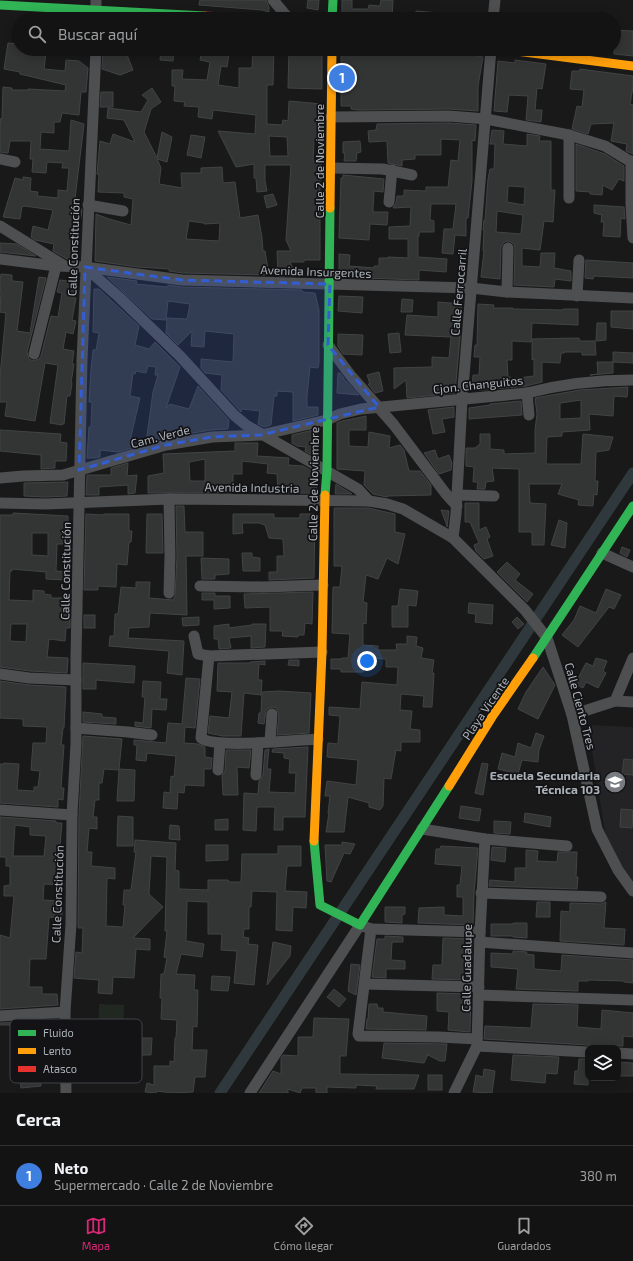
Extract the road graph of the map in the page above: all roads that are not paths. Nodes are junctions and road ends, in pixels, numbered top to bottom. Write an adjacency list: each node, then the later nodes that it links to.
1 (273, 0): 7 (street)
2 (333, 0): 8 (street)
3 (495, 0): 9 (street)
4 (0, 5): 5 (street)
5 (96, 10): 6 (street)
6 (133, 12)
7 (283, 12)
8 (332, 12)
9 (494, 12)
10 (96, 56): 26 (street, Calle Constitución)
11 (332, 56): 15 (street, Calle 2 de Noviembre)
12 (490, 56): 16 (street, Calle Ferrocarril)
13 (559, 56): 14 (street)
14 (633, 66)
15 (332, 117): 16 (street); 21 (street, Calle 2 de Noviembre)
16 (486, 119): 17 (street); 36 (street, Calle Ferrocarril)
17 (569, 135): 20 (street); 24 (street)
18 (0, 159): 19 (street)
19 (15, 162)
20 (632, 162): 29 (street)
21 (331, 168): 22 (street); 35 (street, Calle 2 de Noviembre)
22 (392, 170): 23 (street); 25 (street)
23 (412, 175)
24 (569, 198)
25 (389, 202)
26 (88, 205): 27 (street); 34 (street, Calle Constitución)
27 (123, 211)
28 (0, 226): 33 (street)
29 (633, 238)
30 (508, 248): 37 (street)
31 (0, 260): 33 (street, Avenida Insurgentes)
32 (579, 260): 38 (street)
33 (60, 266): 34 (street, Avenida Insurgentes); 41 (street)
34 (85, 267): 35 (street, Avenida Insurgentes); 48 (street); 49 (street, Calle Constitución)
35 (330, 284): 36 (street, Avenida Insurgentes); 40 (street, Calle 2 de Noviembre)
36 (471, 288): 37 (street, Avenida Insurgentes); 44 (street, Calle Ferrocarril)
37 (507, 292): 38 (street, Avenida Insurgentes)
38 (578, 296): 39 (street, Avenida Insurgentes)
39 (633, 298)
40 (328, 345): 45 (street); 47 (street, Calle 2 de Noviembre)
41 (34, 354)
42 (633, 380): 43 (street, Cjon. Changuitos)
43 (527, 393): 44 (street, Cjon. Changuitos); 46 (street)
44 (462, 400): 45 (street, Cjon. Changuitos); 56 (street, Calle Ferrocarril)
45 (379, 407): 47 (street, Cjon. Changuitos); 56 (street)
46 (529, 415)
47 (327, 420): 48 (street, Cam. Verde); 50 (street, Calle 2 de Noviembre)
48 (261, 435): 49 (street, Cam. Verde); 50 (street)
49 (79, 470): 51 (street, Cam. Verde); 57 (street, Calle Constitución)
50 (327, 470): 54 (street, Calle 2 de Noviembre); 55 (street)
51 (0, 478)
52 (494, 496): 56 (street)
53 (169, 499): 54 (street, Avenida Industria); 57 (street, Avenida Industria); 65 (street)
54 (325, 501): 55 (street, Avenida Industria); 63 (street, Calle 2 de Noviembre)
55 (369, 501): 60 (street, Avenida Industria)
56 (457, 501): 60 (street, Calle Ferrocarril)
57 (79, 502): 58 (street, Avenida Industria); 72 (street, Calle Constitución)
58 (0, 503)
59 (633, 506): 61 (street, Playa Vicente)
60 (453, 538): 66 (street, Avenida Industria)
61 (602, 553): 62 (street); 66 (street, Playa Vicente)
62 (633, 567)
63 (323, 585): 64 (street); 68 (street, Calle 2 de Noviembre)
64 (200, 586)
65 (169, 593)
66 (546, 635): 76 (street, Calle Ciento Tres); 87 (street, Playa Vicente)
67 (194, 636): 69 (street)
68 (322, 652): 69 (street); 79 (street, Calle 2 de Noviembre)
69 (209, 656): 80 (street)
70 (633, 658): 73 (street)
71 (0, 674): 72 (street)
72 (76, 680): 77 (street, Calle Constitución)
73 (615, 701): 74 (street); 76 (street)
74 (633, 702)
75 (272, 714): 81 (street)
76 (572, 715): 90 (street, Calle Ciento Tres)
77 (76, 728): 78 (street); 86 (street, Calle Constitución)
78 (152, 735)
79 (318, 738): 81 (street); 93 (street, Calle 2 de Noviembre)
80 (220, 742): 82 (street); 83 (street)
81 (270, 742): 82 (street)
82 (258, 743): 84 (street)
83 (218, 770)
84 (256, 775)
85 (0, 810): 86 (street)
86 (72, 815): 100 (street, Calle Constitución)
87 (422, 829): 88 (street); 93 (street, Playa Vicente)
88 (485, 839): 89 (street); 91 (street, Calle Guadalupe)
89 (567, 846)
90 (633, 892)
91 (481, 893): 92 (street); 95 (street, Calle Guadalupe)
92 (601, 896)
93 (360, 926): 94 (street); 109 (street)
94 (371, 929): 95 (street); 97 (street)
95 (480, 937): 96 (street); 98 (street, Calle Guadalupe)
96 (633, 953)
97 (365, 984): 98 (street); 103 (street)
98 (479, 991): 99 (street); 103 (street, Calle Guadalupe)
99 (633, 1000)
100 (65, 1012): 101 (street); 102 (street, Calle Constitución)
101 (0, 1016)
102 (65, 1019)
103 (477, 1042): 104 (street); 110 (street, Calle Guadalupe)
104 (585, 1052)
105 (621, 1053): 106 (street)
106 (633, 1054)
107 (66, 1083): 108 (street, Calle Constitución)
108 (66, 1093)
109 (250, 1093)
110 (454, 1093)

